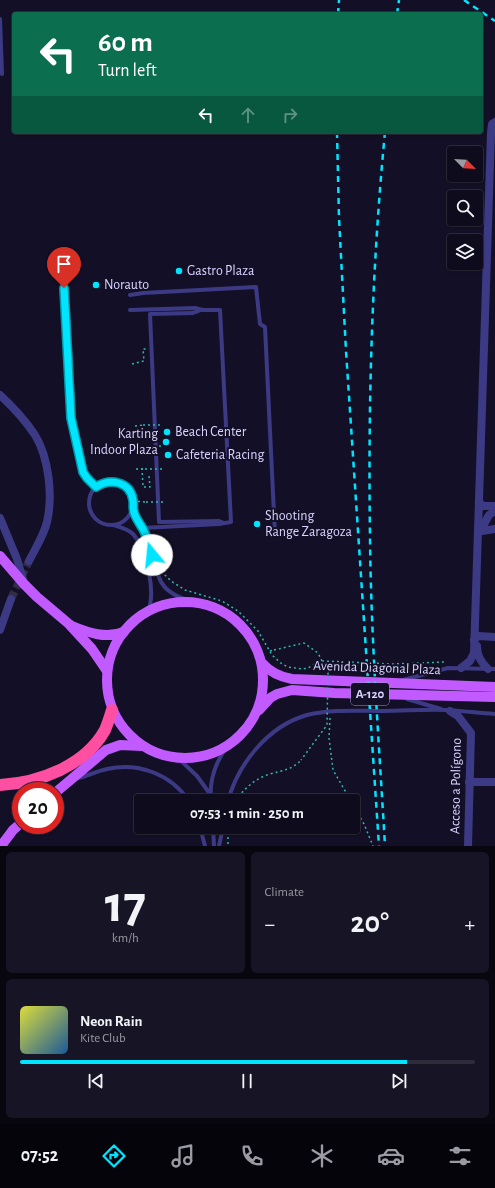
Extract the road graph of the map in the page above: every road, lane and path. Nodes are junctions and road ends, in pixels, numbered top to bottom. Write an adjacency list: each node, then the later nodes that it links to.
1 (0, 19): 2 (lane)
2 (2, 74)
3 (495, 122): 24 (street)
4 (495, 132): 24 (street)
5 (64, 288): 20 (lane)
6 (130, 295): 34 (lane)
7 (130, 310): 8 (lane)
8 (203, 310): 29 (lane); 29 (lane)
9 (143, 349): 10 (path)
10 (132, 364)
11 (0, 395): 36 (street)
12 (160, 425): 13 (path, bridge)
13 (135, 426)
14 (161, 446): 15 (path, bridge)
15 (136, 448)
16 (136, 468): 17 (path)
17 (142, 468): 18 (path, bridge); 19 (path)
18 (162, 469)
19 (149, 476)
20 (96, 487): 21 (lane); 30 (lane)
21 (133, 501): 22 (path, bridge); 26 (lane)
22 (163, 502)
23 (495, 502): 24 (street)
24 (482, 503): 25 (street); 33 (street); 46 (street)
25 (495, 506)
26 (133, 508): 30 (lane); 31 (lane)
27 (495, 511): 33 (street)
28 (0, 518): 38 (street)
29 (225, 523): 31 (lane)
30 (111, 525): 41 (lane)
31 (142, 528): 40 (lane)
32 (495, 529): 33 (street)
33 (482, 530): 46 (street)
34 (275, 535)
35 (0, 556): 38 (main road)
36 (29, 561)
37 (163, 565): 47 (path)
38 (24, 584): 42 (main road)
39 (11, 599): 43 (street)
40 (197, 603): 41 (main road); 49 (main road)
41 (149, 611): 44 (main road)
42 (69, 624): 44 (main road); 52 (main road)
43 (0, 630)
44 (124, 632): 52 (main road)
45 (495, 637): 46 (street)
46 (476, 638): 50 (street); 51 (street)
47 (270, 651): 48 (path); 73 (path, bridge)
48 (449, 661)
49 (262, 663): 53 (main road, Avenida Diagonal Plaza / A-120); 61 (main road)
50 (461, 668): 51 (lane); 53 (lane)
51 (492, 669)
52 (107, 671): 57 (main road)
53 (393, 683): 54 (main road, Avenida Diagonal Plaza / A-120)
54 (495, 686)
55 (389, 694): 56 (main road, Avenida Diagonal Plaza / A-120); 58 (lane); 61 (main road, Avenida Diagonal Plaza / A-120)
56 (495, 697)
57 (112, 710): 63 (main road); 68 (highway)
58 (448, 710): 59 (lane); 60 (lane); 66 (street, Acceso a Polígono)
59 (330, 712): 72 (lane); 74 (path)
60 (495, 714)
61 (254, 715): 62 (main road)
62 (228, 744): 64 (main road); 71 (lane)
63 (142, 746): 64 (main road); 65 (main road)
64 (178, 758): 71 (lane)
65 (71, 779): 69 (main road); 70 (lane)
66 (469, 782): 67 (street); 85 (street, Acceso a Polígono)
67 (495, 782)
68 (0, 785)
69 (64, 786)
70 (184, 794)
71 (210, 794)
72 (230, 794)
73 (241, 794)
74 (347, 794)
75 (360, 817): 84 (path)
76 (12, 832): 80 (main road)
77 (202, 834): 81 (lane)
78 (213, 834): 82 (lane)
79 (222, 834): 83 (lane)
80 (1, 846)
81 (205, 846)
82 (214, 846)
83 (219, 846)
84 (374, 846)
85 (468, 846)

